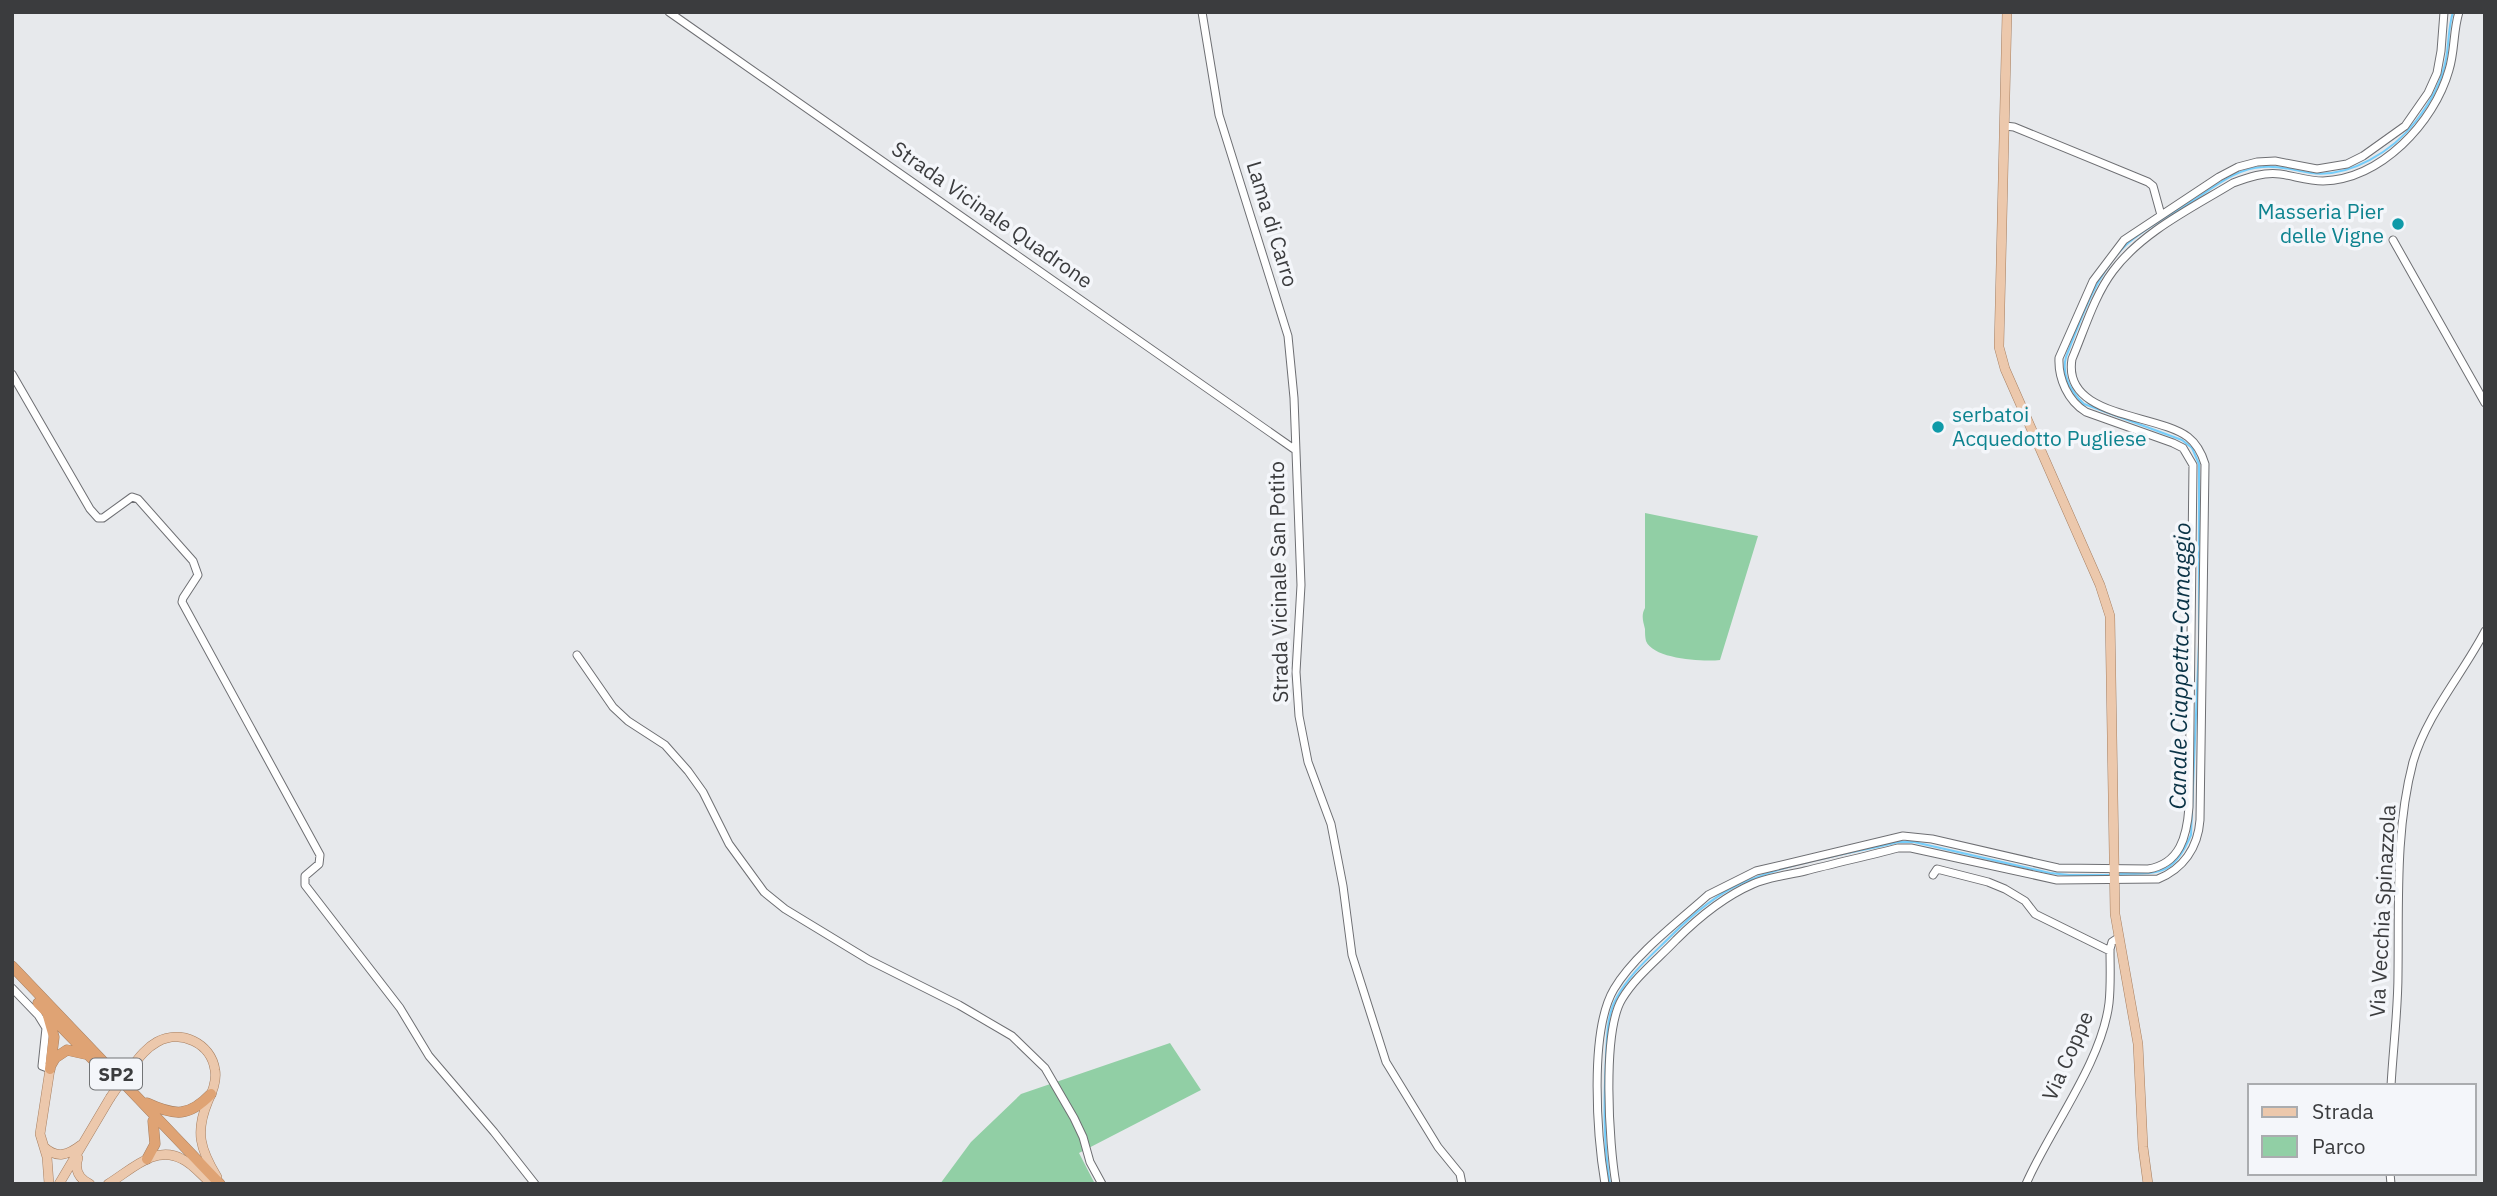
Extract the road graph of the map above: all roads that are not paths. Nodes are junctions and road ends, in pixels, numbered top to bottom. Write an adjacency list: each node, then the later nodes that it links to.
1 (669, 12): 20 (street, Strada Vicinale Quadrone)
2 (1202, 12): 20 (street, Lama di Carro)
3 (2007, 12): 8 (main road)
4 (2444, 12): 6 (street)
5 (2459, 12): 7 (street)
6 (2441, 51): 7 (street); 9 (street)
7 (2452, 52): 10 (street)
8 (2004, 126): 11 (street); 34 (main road)
9 (2308, 167): 10 (street); 11 (street)
10 (2305, 179): 13 (street)
11 (2161, 215): 12 (street)
12 (2148, 223): 13 (street); 16 (street)
13 (2154, 233): 15 (street)
14 (2393, 240): 18 (street)
15 (2071, 370): 16 (street); 19 (street)
16 (2060, 372): 21 (street)
17 (12, 374): 61 (street)
18 (2485, 403)
19 (2196, 446): 21 (street); 23 (street)
20 (1294, 449): 63 (street, Strada Vicinale San Potito)
21 (2187, 454): 22 (street)
22 (2192, 585): 23 (street); 26 (street)
23 (2204, 585): 27 (street)
24 (2485, 632): 46 (street, Via Vecchia Spinazzola)
25 (578, 655): 62 (street)
26 (2190, 705): 27 (street); 30 (street)
27 (2202, 706): 33 (street)
28 (1975, 849): 29 (street); 31 (street); 34 (street)
29 (1822, 854): 32 (street); 39 (street)
30 (2172, 859): 33 (street); 34 (street)
31 (1972, 861): 32 (street); 34 (street)
32 (1825, 866): 41 (street)
33 (2180, 866): 34 (street)
34 (2113, 874): 36 (main road)
35 (1933, 875): 37 (street)
36 (2118, 938): 37 (street); 67 (main road)
37 (2110, 951): 66 (street, Via Coppe)
38 (12, 966): 48 (highway, SP2)
39 (1631, 967): 41 (street); 49 (street)
40 (12, 976): 43 (highway, SP2)
41 (1640, 976): 50 (street)
42 (12, 988): 45 (street)
43 (47, 1012): 44 (highway, SP2); 45 (highway)
44 (89, 1055): 45 (highway); 51 (highway, SP2)
45 (50, 1069): 52 (main road)
46 (2391, 1084)
47 (211, 1094): 48 (highway); 53 (main road, bridge); 60 (main road)
48 (142, 1101): 60 (highway, SP2)
49 (1597, 1107): 50 (street); 64 (street)
50 (1609, 1107): 65 (street)
51 (153, 1121): 54 (highway); 59 (highway, SP2)
52 (41, 1143): 53 (main road); 55 (main road)
53 (84, 1143): 56 (main road); 57 (main road)
54 (147, 1159): 58 (main road); 59 (main road)
55 (49, 1184)
56 (59, 1184)
57 (90, 1184)
58 (108, 1184)
59 (212, 1184)
60 (220, 1184)
61 (535, 1184)
62 (1102, 1184)
63 (1462, 1184)
64 (1605, 1184)
65 (1616, 1184)
66 (2026, 1184)
67 (2148, 1184)

